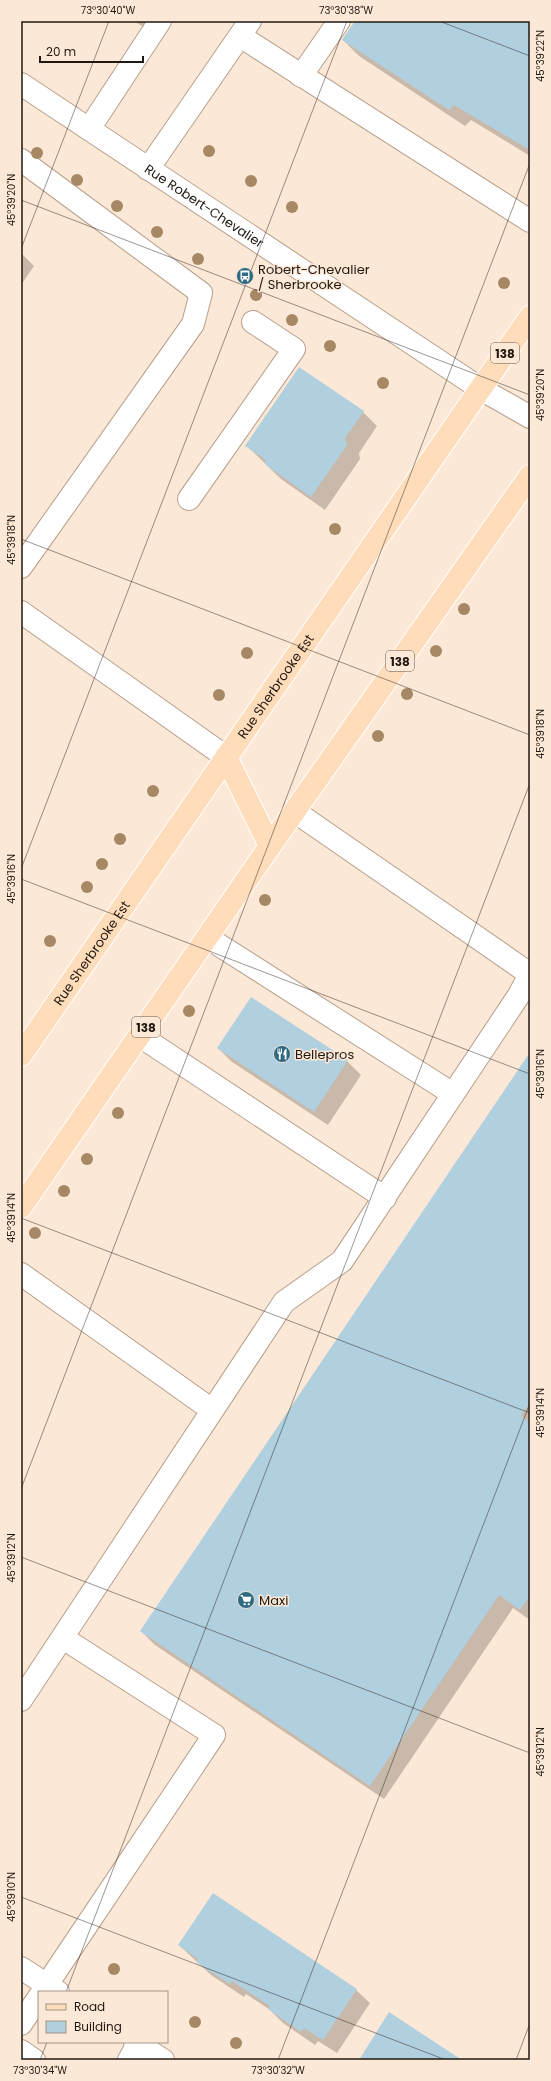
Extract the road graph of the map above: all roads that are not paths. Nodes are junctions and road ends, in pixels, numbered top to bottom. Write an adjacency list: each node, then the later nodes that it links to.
1 (160, 21): 6 (street)
2 (339, 21): 4 (street)
3 (245, 28): 4 (street); 8 (street)
4 (301, 76): 9 (street)
5 (21, 84): 6 (street, Rue Robert-Chevalier)
6 (89, 129): 8 (street, Rue Robert-Chevalier)
7 (21, 160): 16 (street)
8 (148, 169): 12 (street, Rue Robert-Chevalier)
9 (530, 221)
10 (530, 317): 12 (main road, Rue Sherbrooke Est / 138)
11 (253, 322): 15 (street)
12 (481, 389): 13 (street, Rue Robert-Chevalier); 18 (main road, Rue Sherbrooke Est / 138)
13 (530, 417)
14 (530, 476): 19 (main road, 138)
15 (188, 499)
16 (21, 567)
17 (21, 612): 18 (street)
18 (226, 757): 20 (main road); 24 (main road, Rue Sherbrooke Est / 138)
19 (294, 811): 20 (main road, 138); 22 (street)
20 (270, 846): 21 (main road, 138)
21 (208, 938): 23 (main road, 138); 25 (street)
22 (530, 974): 25 (street)
23 (140, 1036): 26 (street); 27 (main road, 138)
24 (21, 1055)
25 (453, 1094): 26 (street)
26 (385, 1198): 29 (street)
27 (21, 1207)
28 (21, 1274): 29 (street)
29 (212, 1410): 30 (street)
30 (62, 1638): 31 (street); 33 (street)
31 (21, 1700)
32 (21, 1968): 33 (street)
33 (47, 1991)
34 (38, 2002): 35 (street)
35 (21, 2024)
36 (134, 2049): 39 (street)
37 (21, 2051): 38 (street)
38 (34, 2060)
39 (163, 2060)

